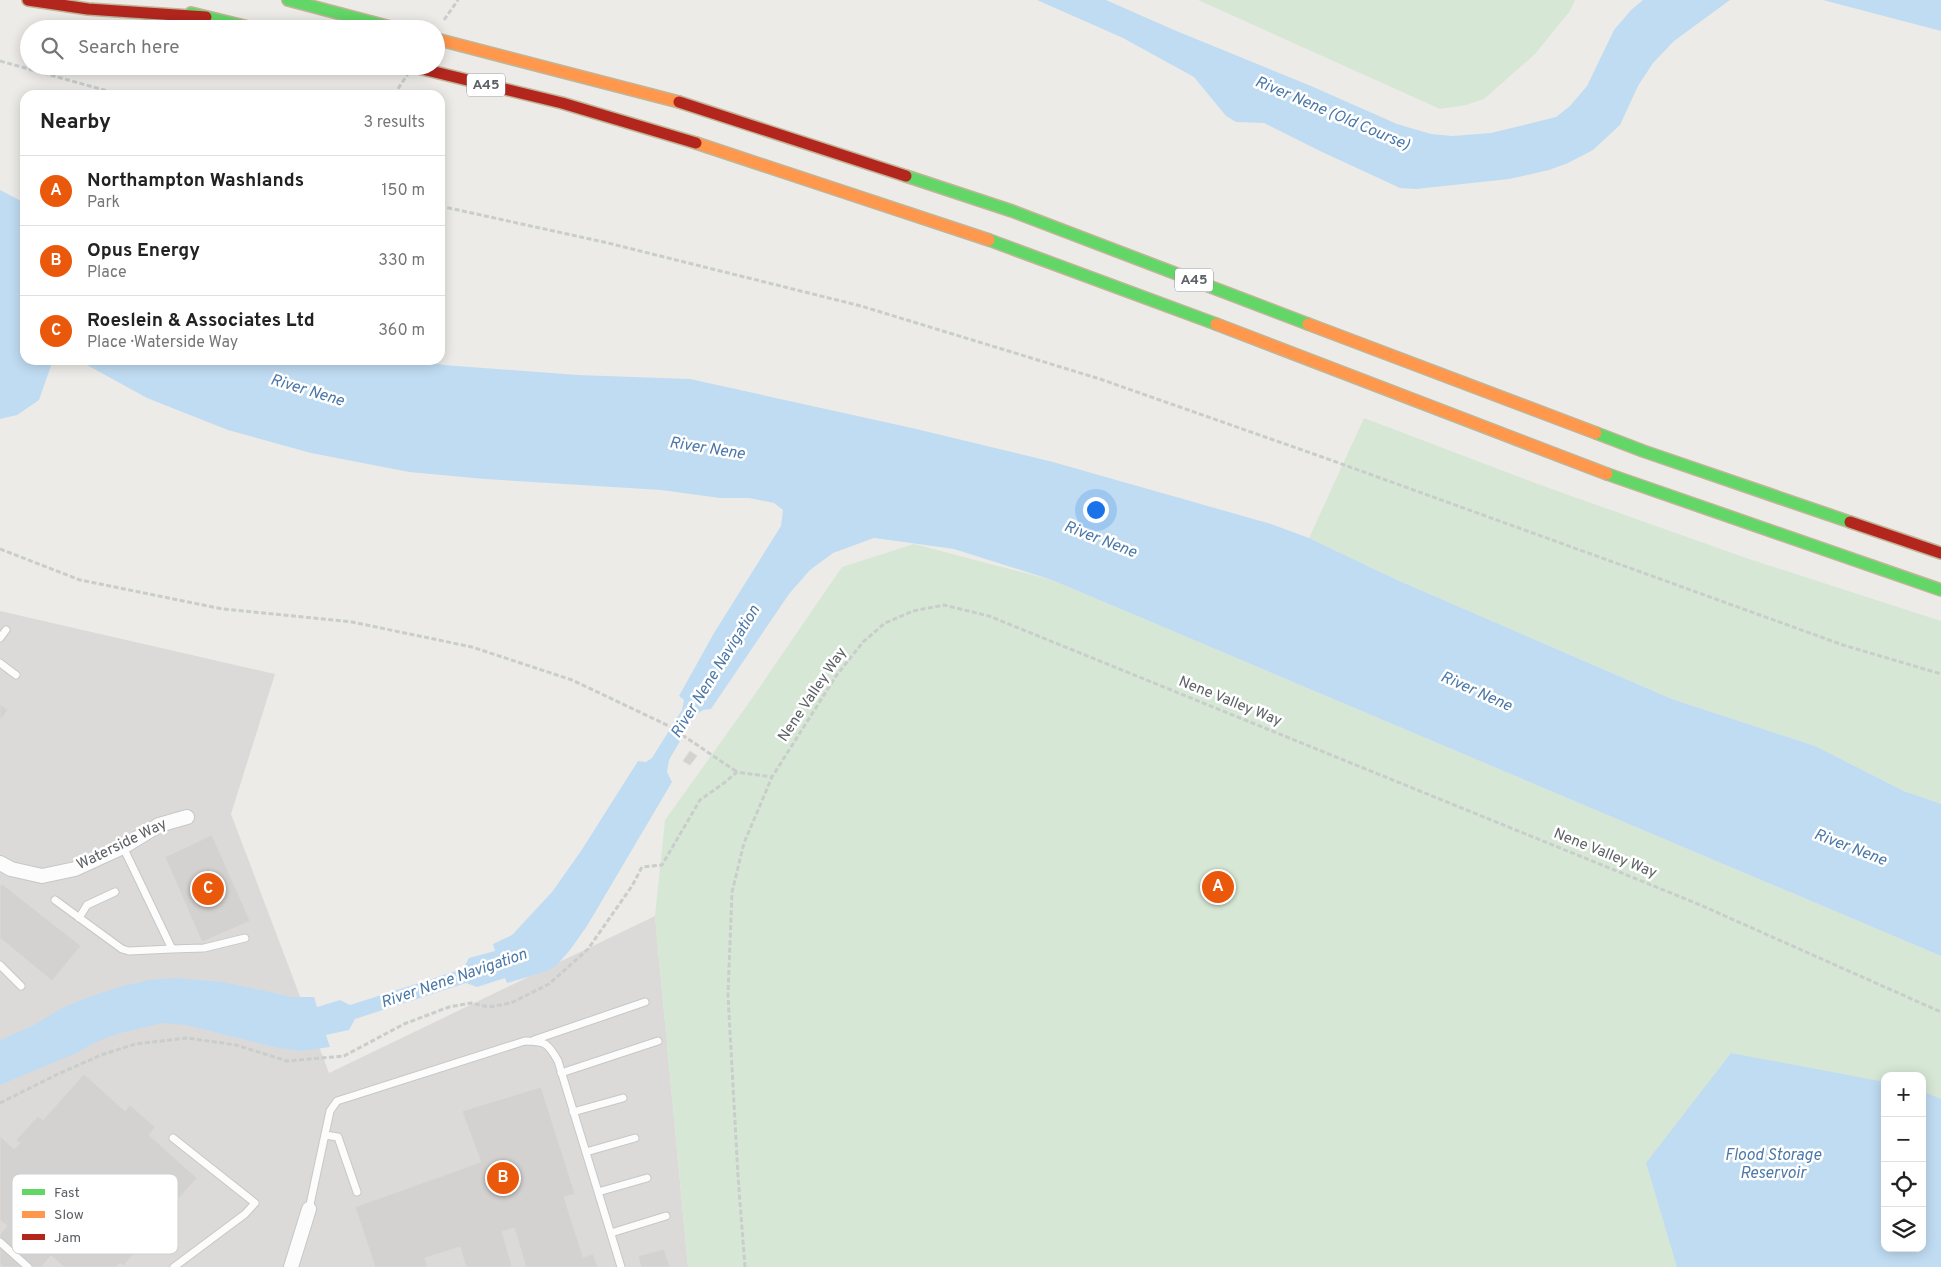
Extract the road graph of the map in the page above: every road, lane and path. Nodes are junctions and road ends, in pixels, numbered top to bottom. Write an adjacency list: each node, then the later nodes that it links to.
1 (28, 0): 5 (highway)
2 (135, 0): 5 (highway)
3 (288, 0): 7 (highway)
4 (458, 0): 8 (path)
5 (206, 17): 6 (highway)
6 (218, 20)
7 (364, 20)
8 (445, 20)
9 (445, 41): 19 (highway, A45)
10 (0, 61): 11 (path)
11 (20, 67)
12 (445, 74): 20 (highway, A45)
13 (50, 75): 15 (path)
14 (406, 75): 16 (path, bridge)
15 (104, 90)
16 (397, 90)
17 (445, 207): 24 (path)
18 (0, 549): 26 (path)
19 (1941, 553)
20 (1941, 590)
21 (6, 630): 22 (lane)
22 (0, 638)
23 (0, 664): 25 (lane)
24 (1941, 674)
25 (16, 675)
26 (737, 772): 27 (path); 44 (path)
27 (772, 777): 39 (path, Nene Valley Way); 63 (path, Nene Valley Way)
28 (187, 817): 29 (street, Waterside Way)
29 (123, 847): 30 (street, Waterside Way); 35 (lane)
30 (0, 863)
31 (116, 892): 33 (lane)
32 (55, 900): 33 (lane)
33 (79, 918): 35 (lane)
34 (246, 938): 35 (lane)
35 (172, 949)
36 (0, 965): 37 (lane)
37 (21, 986)
38 (645, 1002): 40 (lane)
39 (1941, 1012)
40 (533, 1041): 42 (lane); 46 (lane)
41 (658, 1041): 42 (lane)
42 (561, 1073): 45 (lane)
43 (623, 1098): 45 (lane)
44 (0, 1103)
45 (574, 1112): 49 (lane)
46 (325, 1135): 51 (lane); 53 (lane)
47 (173, 1138): 60 (lane)
48 (635, 1138): 49 (lane)
49 (586, 1152): 52 (lane)
50 (648, 1178): 52 (lane)
51 (357, 1192)
52 (598, 1192): 55 (lane)
53 (309, 1209): 61 (street)
54 (666, 1216): 55 (lane)
55 (611, 1233): 62 (lane)
56 (0, 1242): 57 (lane)
57 (12, 1253)
58 (13, 1254): 59 (lane)
59 (28, 1267)
60 (174, 1267)
61 (291, 1267)
62 (622, 1267)
63 (745, 1267)

